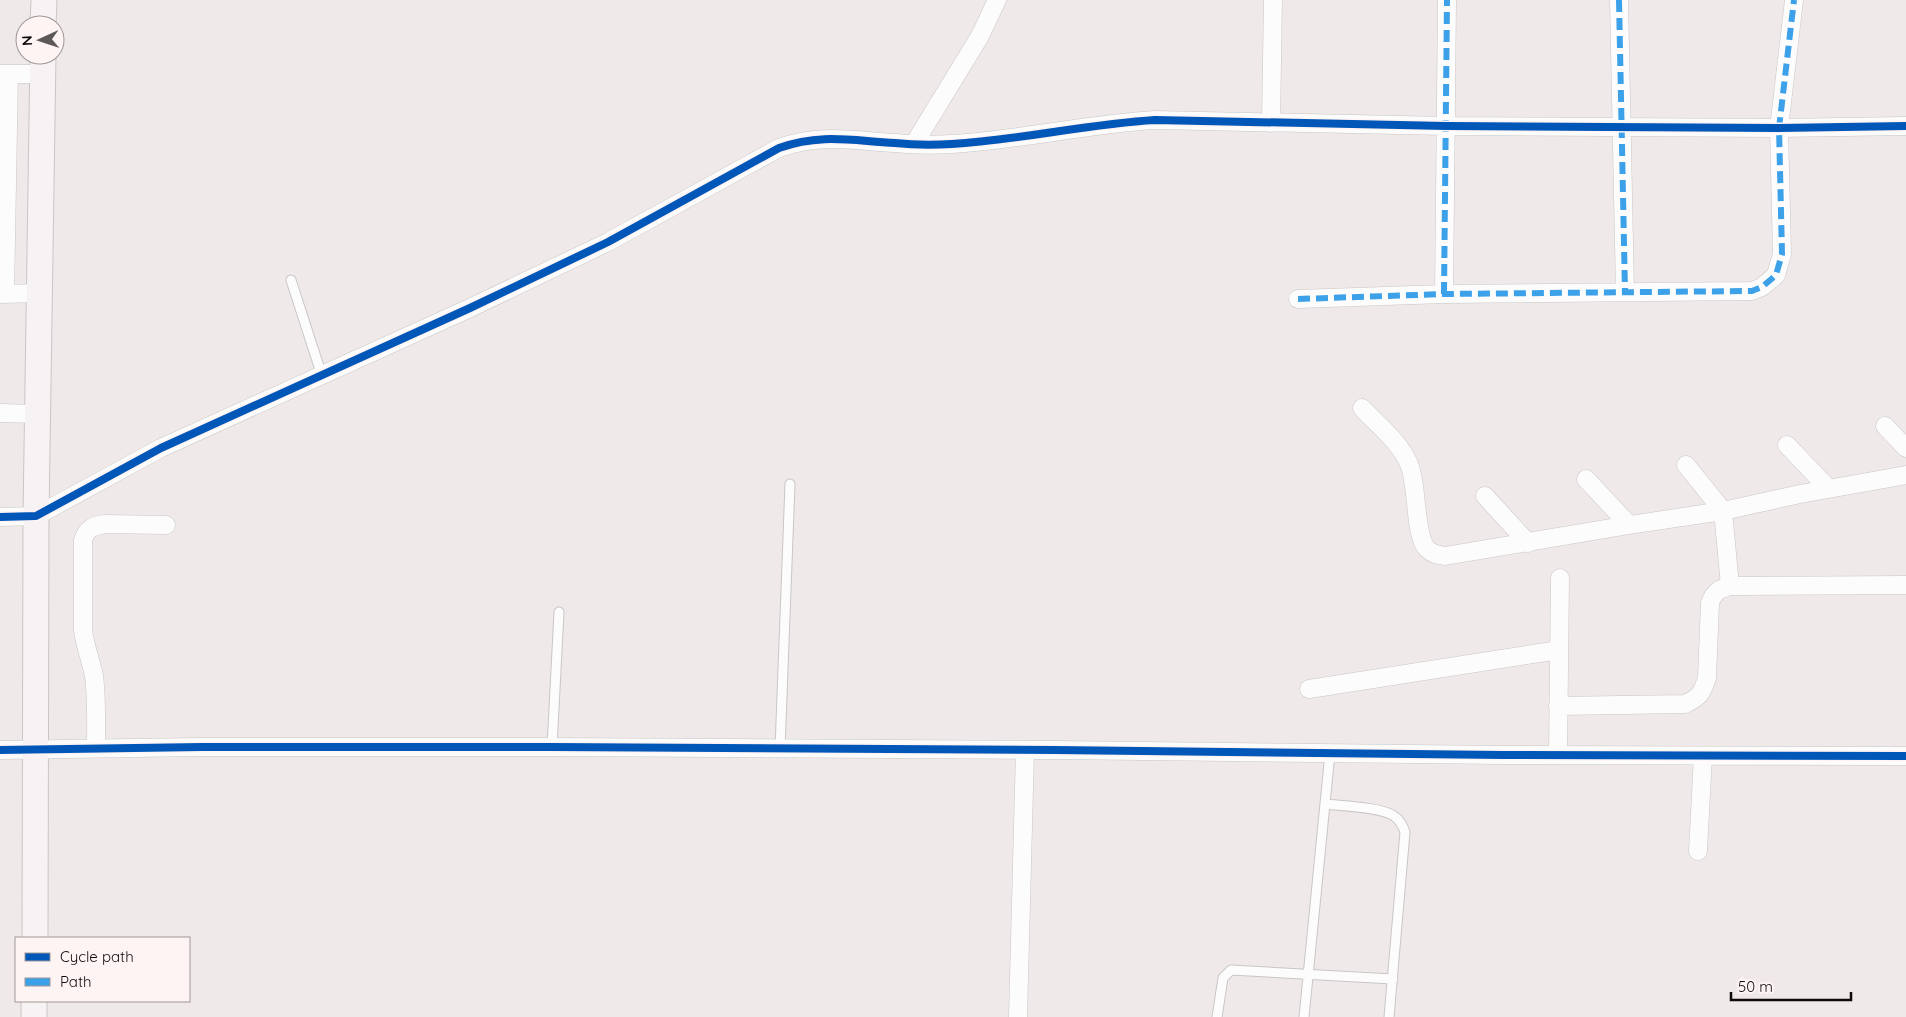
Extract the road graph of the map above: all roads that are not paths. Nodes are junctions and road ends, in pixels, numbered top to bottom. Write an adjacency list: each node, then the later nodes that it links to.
1 (44, 0): 7 (street)
2 (997, 0): 15 (street)
3 (1273, 0): 10 (street)
4 (1447, 0): 11 (street)
5 (1619, 0): 13 (street)
6 (1794, 0): 14 (street)
7 (43, 15)
8 (42, 65): 9 (street); 18 (street)
9 (5, 74): 19 (street)
10 (1271, 123): 11 (street); 15 (street)
11 (1446, 126): 13 (street); 20 (street)
12 (1906, 126): 14 (street)
13 (1622, 127): 14 (street); 17 (street)
14 (1779, 128): 17 (street)
15 (914, 144): 22 (street)
16 (291, 280): 22 (lane)
17 (1625, 292): 20 (street)
18 (40, 293): 19 (street); 25 (street)
19 (2, 294)
20 (1444, 294): 21 (street)
21 (1298, 298)
22 (322, 376): 36 (street)
23 (1362, 408): 40 (street)
24 (0, 413): 25 (street)
25 (38, 414): 36 (street)
26 (1885, 426): 28 (street)
27 (1787, 445): 33 (street)
28 (1906, 448)
29 (1686, 465): 35 (street)
30 (1906, 475): 33 (street)
31 (1586, 478): 38 (street)
32 (790, 484): 50 (lane)
33 (1828, 488): 35 (street)
34 (1485, 496): 40 (street)
35 (1723, 511): 38 (street); 43 (street)
36 (36, 516): 37 (street); 53 (street)
37 (0, 517)
38 (1629, 524): 40 (street)
39 (166, 525): 49 (street)
40 (1528, 543)
41 (1560, 578): 45 (street)
42 (1906, 585): 43 (street)
43 (1730, 586): 47 (street)
44 (559, 612): 48 (lane)
45 (1559, 650): 46 (street); 47 (street)
46 (1309, 689)
47 (1558, 706): 55 (street)
48 (552, 747): 49 (street); 50 (street)
49 (96, 748): 53 (street)
50 (780, 749): 52 (street)
51 (0, 750): 53 (street)
52 (1025, 750): 54 (street); 65 (street)
53 (36, 751): 60 (street)
54 (1330, 753): 55 (street); 58 (lane)
55 (1558, 755): 56 (street)
56 (1703, 756): 57 (street); 59 (street)
57 (1906, 756)
58 (1325, 804): 61 (lane); 62 (lane)
59 (1698, 851)
60 (35, 937)
61 (1308, 974): 62 (lane); 66 (lane); 67 (lane)
62 (1393, 979): 68 (lane)
63 (34, 1002): 64 (street)
64 (34, 1017)
65 (1018, 1017)
66 (1217, 1017)
67 (1304, 1017)
68 (1389, 1017)

